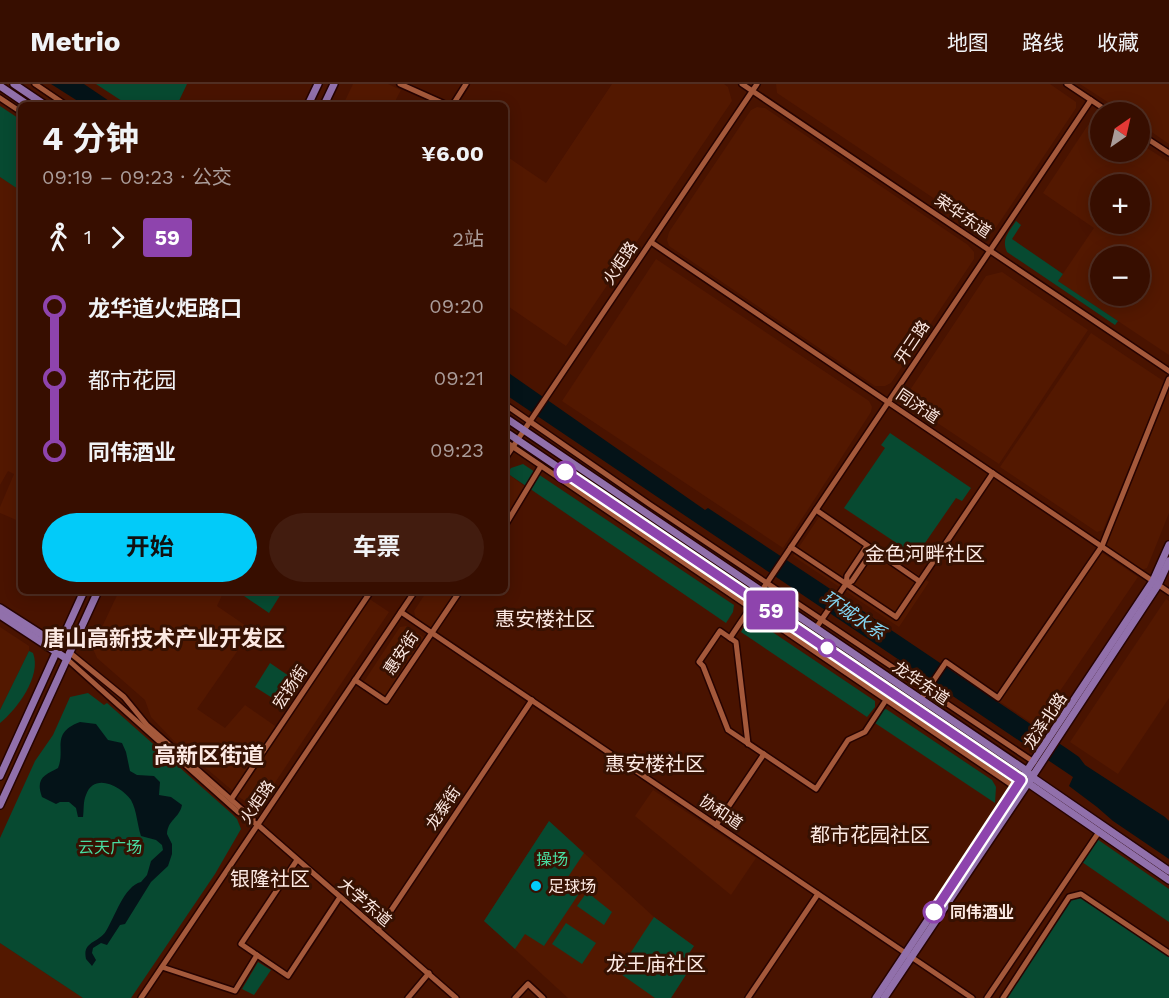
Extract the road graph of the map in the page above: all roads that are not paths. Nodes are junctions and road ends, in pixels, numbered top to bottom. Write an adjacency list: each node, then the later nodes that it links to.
1 (14, 84): 15 (main road)
2 (34, 84): 16 (street)
3 (318, 84): 17 (main road)
4 (334, 84): 18 (main road)
5 (400, 84): 19 (street)
6 (466, 84): 20 (street)
7 (742, 84): 11 (street, 荣华东道)
8 (757, 84): 11 (street, 火炬路)
9 (1067, 84): 13 (street)
10 (0, 86): 14 (main road)
11 (752, 91): 25 (street, 火炬路); 26 (street, 荣华东道)
12 (0, 98): 22 (street)
13 (1091, 100): 21 (street); 26 (street, 开三路)
14 (24, 102)
15 (41, 102)
16 (61, 102)
17 (309, 102)
18 (325, 102)
19 (445, 102)
20 (452, 102)
21 (1094, 102)
22 (18, 110)
23 (1150, 141): 24 (street)
24 (1169, 153)
25 (651, 242): 29 (street, 同济道); 32 (street, 火炬路)
26 (990, 250): 27 (street, 荣华东道); 29 (street, 开三路)
27 (1169, 371)
28 (1169, 379): 44 (street)
29 (888, 402): 39 (street, 同济道); 40 (street, 开三路)
30 (508, 406): 32 (street)
31 (508, 419): 33 (main road, 龙华东道)
32 (530, 421): 33 (street, 火炬路); 49 (street)
33 (524, 430): 36 (street, 火炬路); 52 (main road, 龙华东道)
34 (508, 434): 36 (main road, 龙华东道)
35 (508, 442): 36 (street)
36 (515, 443): 37 (street, 火炬路); 38 (street); 59 (main road, 龙华东道)
37 (508, 454)
38 (541, 466): 41 (street); 61 (street)
39 (993, 473): 44 (street, 同济道); 48 (street)
40 (816, 510): 43 (street); 45 (street, 开三路)
41 (508, 521)
42 (1169, 545): 50 (main road, 龙泽北路)
43 (867, 546): 46 (street); 51 (street)
44 (1102, 546): 50 (street, 同济道); 71 (street)
45 (791, 547): 49 (street, 开三路); 51 (street)
46 (873, 550): 48 (street); 51 (street)
47 (1169, 561): 50 (main road, 龙泽北路)
48 (920, 581): 51 (street)
49 (767, 582): 52 (street, 开三路); 64 (street)
50 (1155, 583): 53 (street, 同济道); 77 (main road, 龙泽北路)
51 (844, 586): 64 (street)
52 (761, 591): 59 (street, 开三路); 65 (main road, 龙华东道)
53 (1169, 592)
54 (83, 594): 68 (main road)
55 (97, 594): 69 (main road)
56 (369, 594): 82 (street, 宏扬街)
57 (413, 594): 62 (street, 火炬路)
58 (458, 594): 66 (street, 惠安街)
59 (755, 600): 61 (street, 开三路); 80 (main road, 龙华东道)
60 (0, 608): 68 (main road)
61 (750, 608): 67 (street, 开三路); 74 (street)
62 (401, 612): 66 (street, 协和道); 70 (street, 火炬路)
63 (0, 615): 68 (main road)
64 (824, 616): 65 (street); 71 (street)
65 (816, 628): 72 (main road, 龙华东道)
66 (432, 632): 70 (street, 惠安街); 73 (street, 协和道)
67 (730, 638): 75 (street); 75 (street)
68 (58, 649): 69 (main road); 79 (main road)
69 (68, 656): 82 (street, 大学东道); 83 (main road); 84 (street, 大学东道)
70 (355, 680): 84 (street, 火炬路)
71 (929, 687): 72 (street); 77 (street)
72 (921, 699): 78 (main road, 龙华东道)
73 (532, 700): 85 (street, 协和道); 92 (street, 龙泰街)
74 (886, 700): 76 (street); 81 (street)
75 (748, 744): 76 (street)
76 (764, 754): 85 (street)
77 (1038, 759): 78 (main road, 龙泽北路); 80 (main road, 龙泽北路)
78 (1028, 771): 80 (main road, 龙华东道)
79 (0, 776)
80 (1027, 780): 81 (main road, 龙泽北路); 86 (main road, 龙华东道); 88 (main road, 龙华东道); 95 (main road, 龙泽北路)
81 (1016, 788): 95 (main road, 龙泽北路)
82 (232, 798): 84 (street, 大学东道)
83 (0, 805)
84 (258, 825): 87 (street, 大学东道); 96 (street, 火炬路)
85 (717, 825): 90 (street, 协和道)
86 (1099, 832): 89 (main road, 龙华东道); 107 (street)
87 (297, 860): 91 (street, 大学东道); 94 (street)
88 (1169, 872)
89 (1169, 880)
90 (818, 894): 95 (street, 协和道); 103 (street)
91 (340, 897): 92 (street, 大学东道); 94 (street)
92 (378, 930): 97 (street, 大学东道)
93 (1169, 953): 108 (street)
94 (257, 955): 96 (street)
95 (908, 955): 104 (main road, 龙泽北路); 105 (main road, 龙泽北路); 106 (street, 协和道)
96 (162, 967): 98 (street, 火炬路)
97 (429, 973): 99 (street); 100 (street, 大学东道)
98 (141, 998)
99 (408, 998)
100 (456, 998)
101 (515, 998): 102 (street)
102 (543, 998)
103 (748, 998)
104 (876, 998)
105 (884, 998)
106 (972, 998)
107 (987, 998)
108 (1003, 998)

